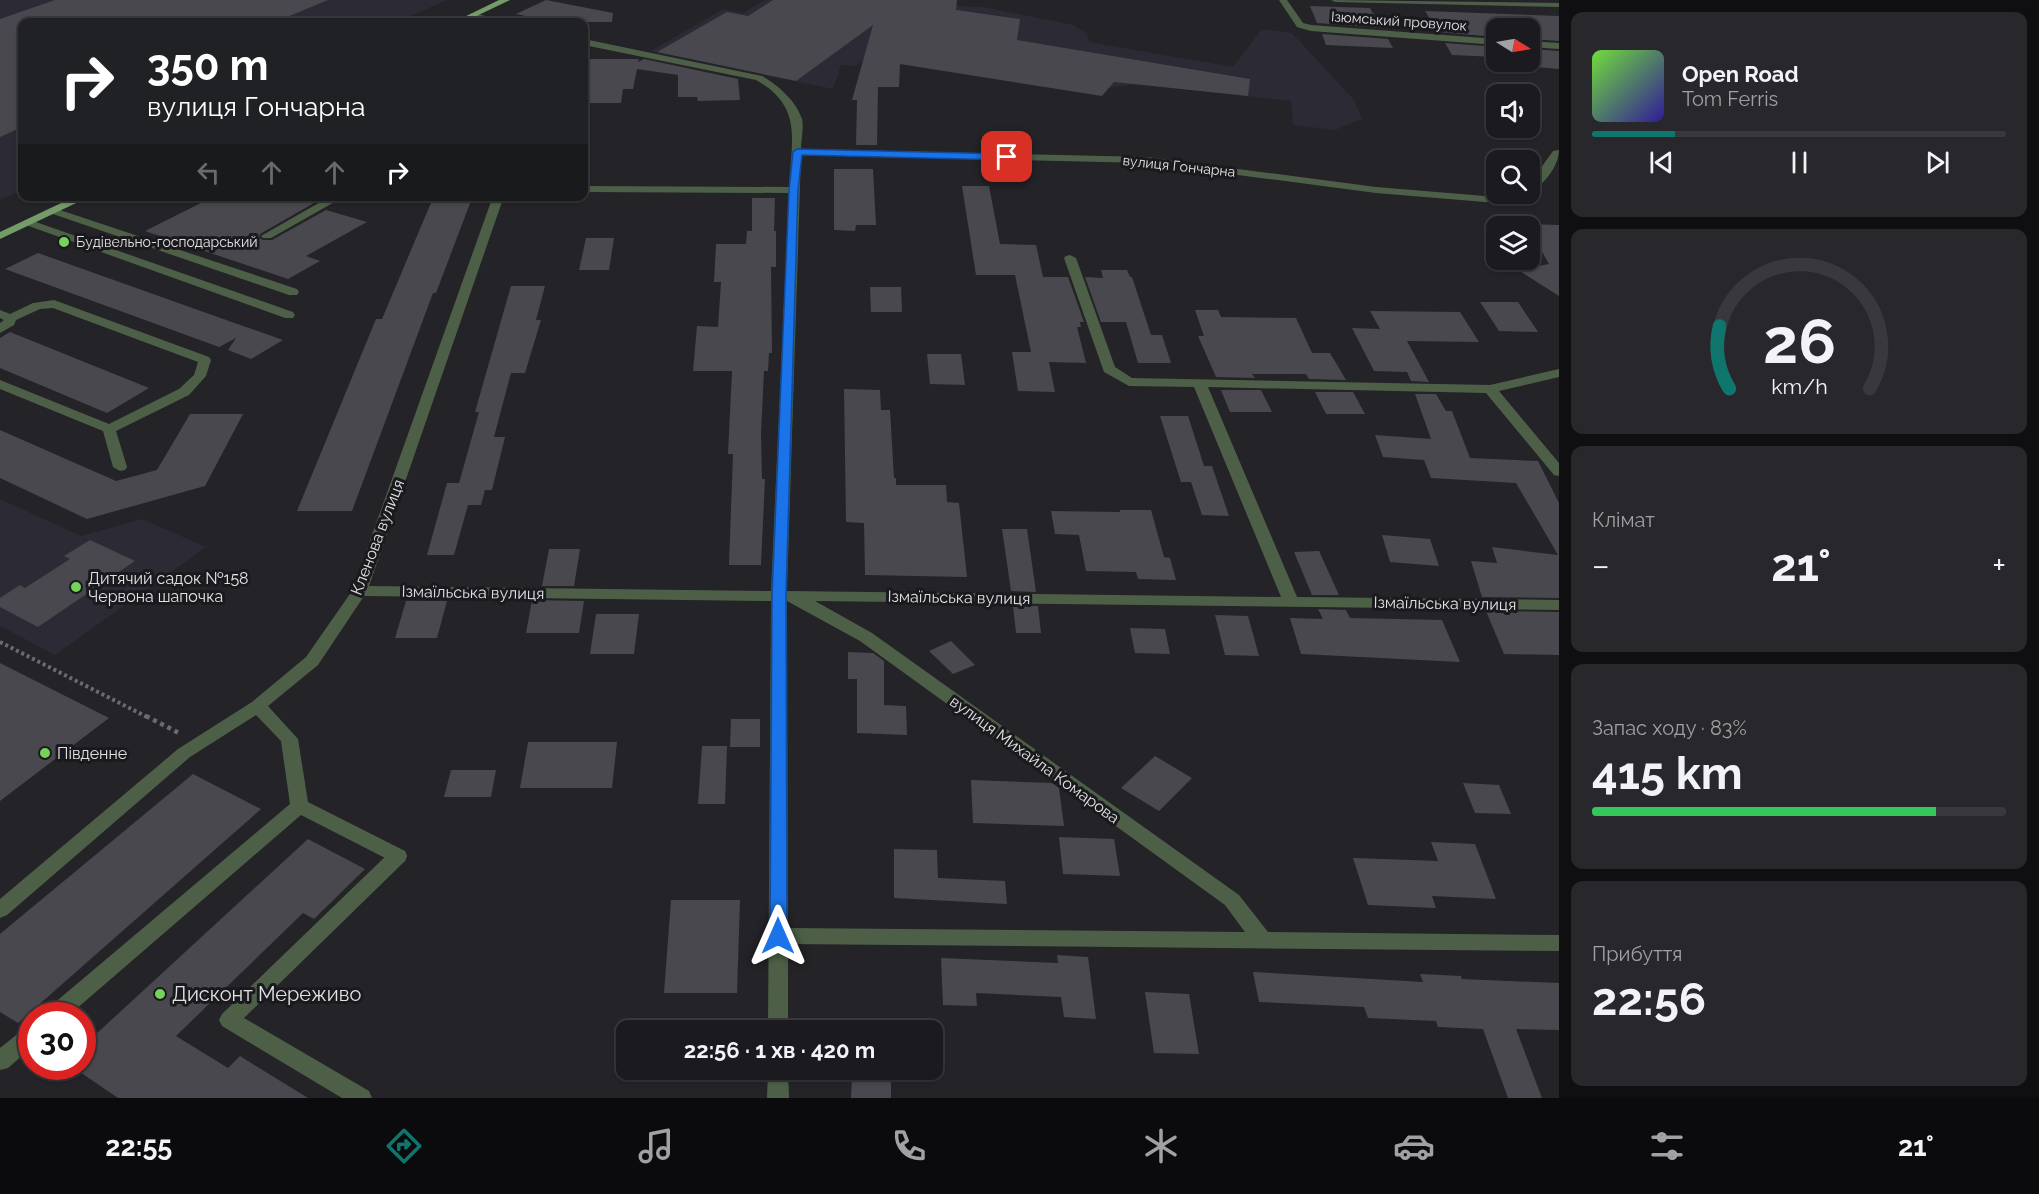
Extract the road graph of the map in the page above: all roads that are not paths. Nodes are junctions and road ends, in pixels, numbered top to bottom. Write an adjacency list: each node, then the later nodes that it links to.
1 (506, 0): 5 (main road)
2 (1283, 0): 8 (street, Ізюмський провулок)
3 (1335, 0): 4 (street)
4 (1559, 5)
5 (472, 16): 6 (main road); 7 (street)
6 (467, 18)
7 (481, 18)
8 (1486, 41)
9 (588, 43): 12 (street)
10 (1540, 45): 11 (street)
11 (1559, 46)
12 (797, 152): 16 (street); 17 (street, вулиця Гончарна)
13 (1559, 153): 14 (street)
14 (1540, 179)
15 (588, 189): 16 (street)
16 (794, 190): 38 (street)
17 (1486, 199)
18 (75, 201): 21 (main road)
19 (331, 201): 24 (street)
20 (497, 201): 37 (street, Кленова вулиця)
21 (54, 211): 22 (main road); 26 (street)
22 (30, 223): 23 (main road); 27 (street)
23 (0, 236)
24 (267, 237)
25 (1070, 258): 32 (street)
26 (293, 292)
27 (289, 315)
28 (5, 316): 29 (street); 34 (street)
29 (0, 329)
30 (1559, 373): 33 (street)
31 (0, 384): 34 (street)
32 (1200, 385): 33 (street); 39 (street)
33 (1490, 389): 36 (street)
34 (109, 429): 35 (street)
35 (120, 467)
36 (1559, 472)
37 (360, 591): 38 (street, Ізмаїльська вулиця); 41 (street, Кленова вулиця)
38 (786, 596): 39 (street, Ізмаїльська вулиця); 44 (street); 45 (street, вулиця Михайла Комарова)
39 (1290, 600): 40 (street, Ізмаїльська вулиця)
40 (1559, 605)
41 (258, 706): 42 (street); 43 (street, Кленова вулиця)
42 (299, 806): 47 (street); 52 (street)
43 (0, 910)
44 (778, 936): 45 (street); 48 (street)
45 (1262, 940): 46 (street)
46 (1559, 943)
47 (69, 1002)
48 (778, 1020)
49 (18, 1046): 50 (street)
50 (0, 1061)
51 (778, 1080): 53 (street)
52 (361, 1098)
53 (778, 1098)

